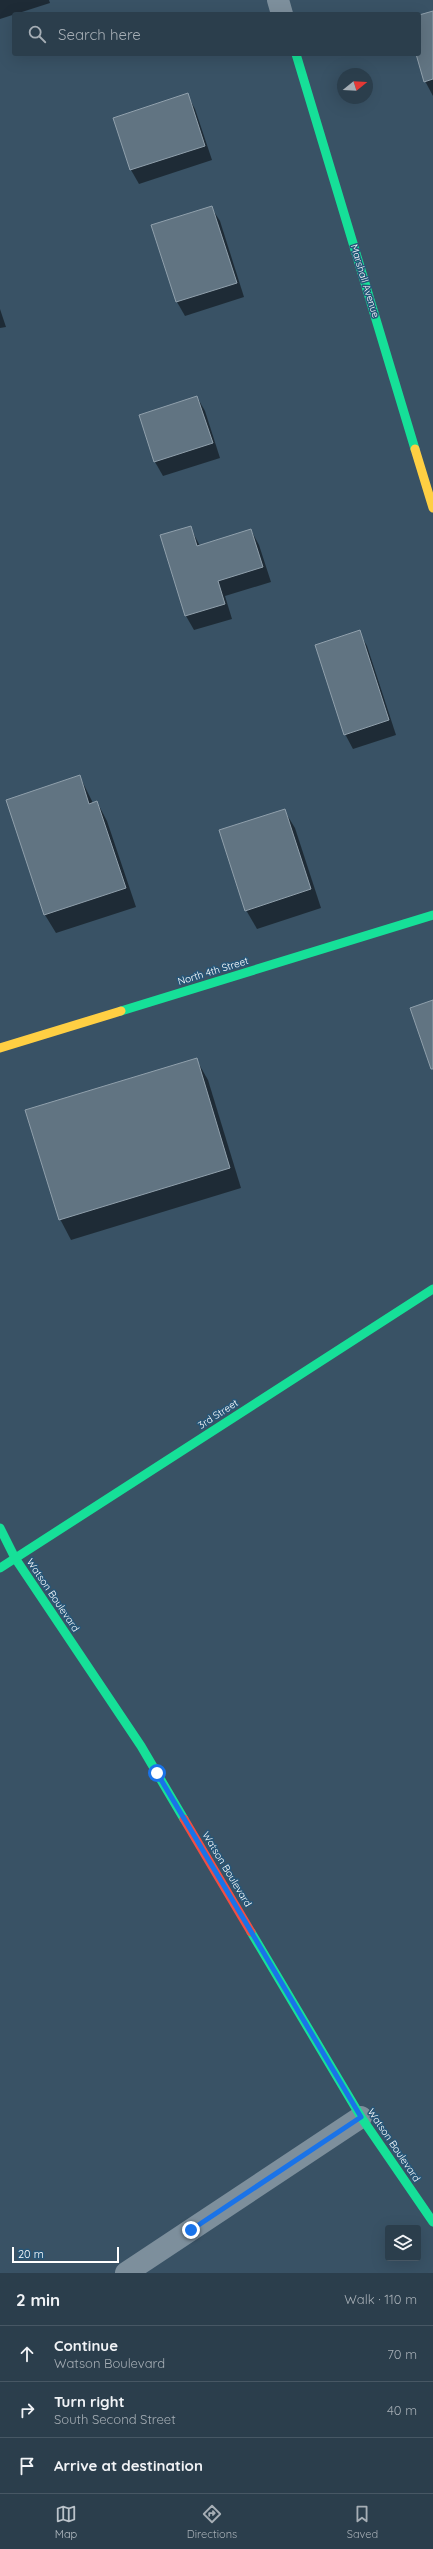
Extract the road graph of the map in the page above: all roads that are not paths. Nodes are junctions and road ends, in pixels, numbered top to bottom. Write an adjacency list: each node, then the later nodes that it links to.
1 (278, 0): 2 (street)
2 (281, 12)
3 (297, 56): 4 (street, Marshall Avenue)
4 (433, 508)
5 (433, 915): 6 (street, North 4th Street)
6 (0, 1048)
7 (433, 1289): 9 (street, 3rd Street)
8 (0, 1528): 9 (street, Watson Boulevard)
9 (15, 1558): 10 (street, 3rd Street); 11 (street, Watson Boulevard)
10 (0, 1568)
11 (361, 2117): 12 (street, Watson Boulevard); 13 (street)
12 (433, 2222)
13 (126, 2273)

